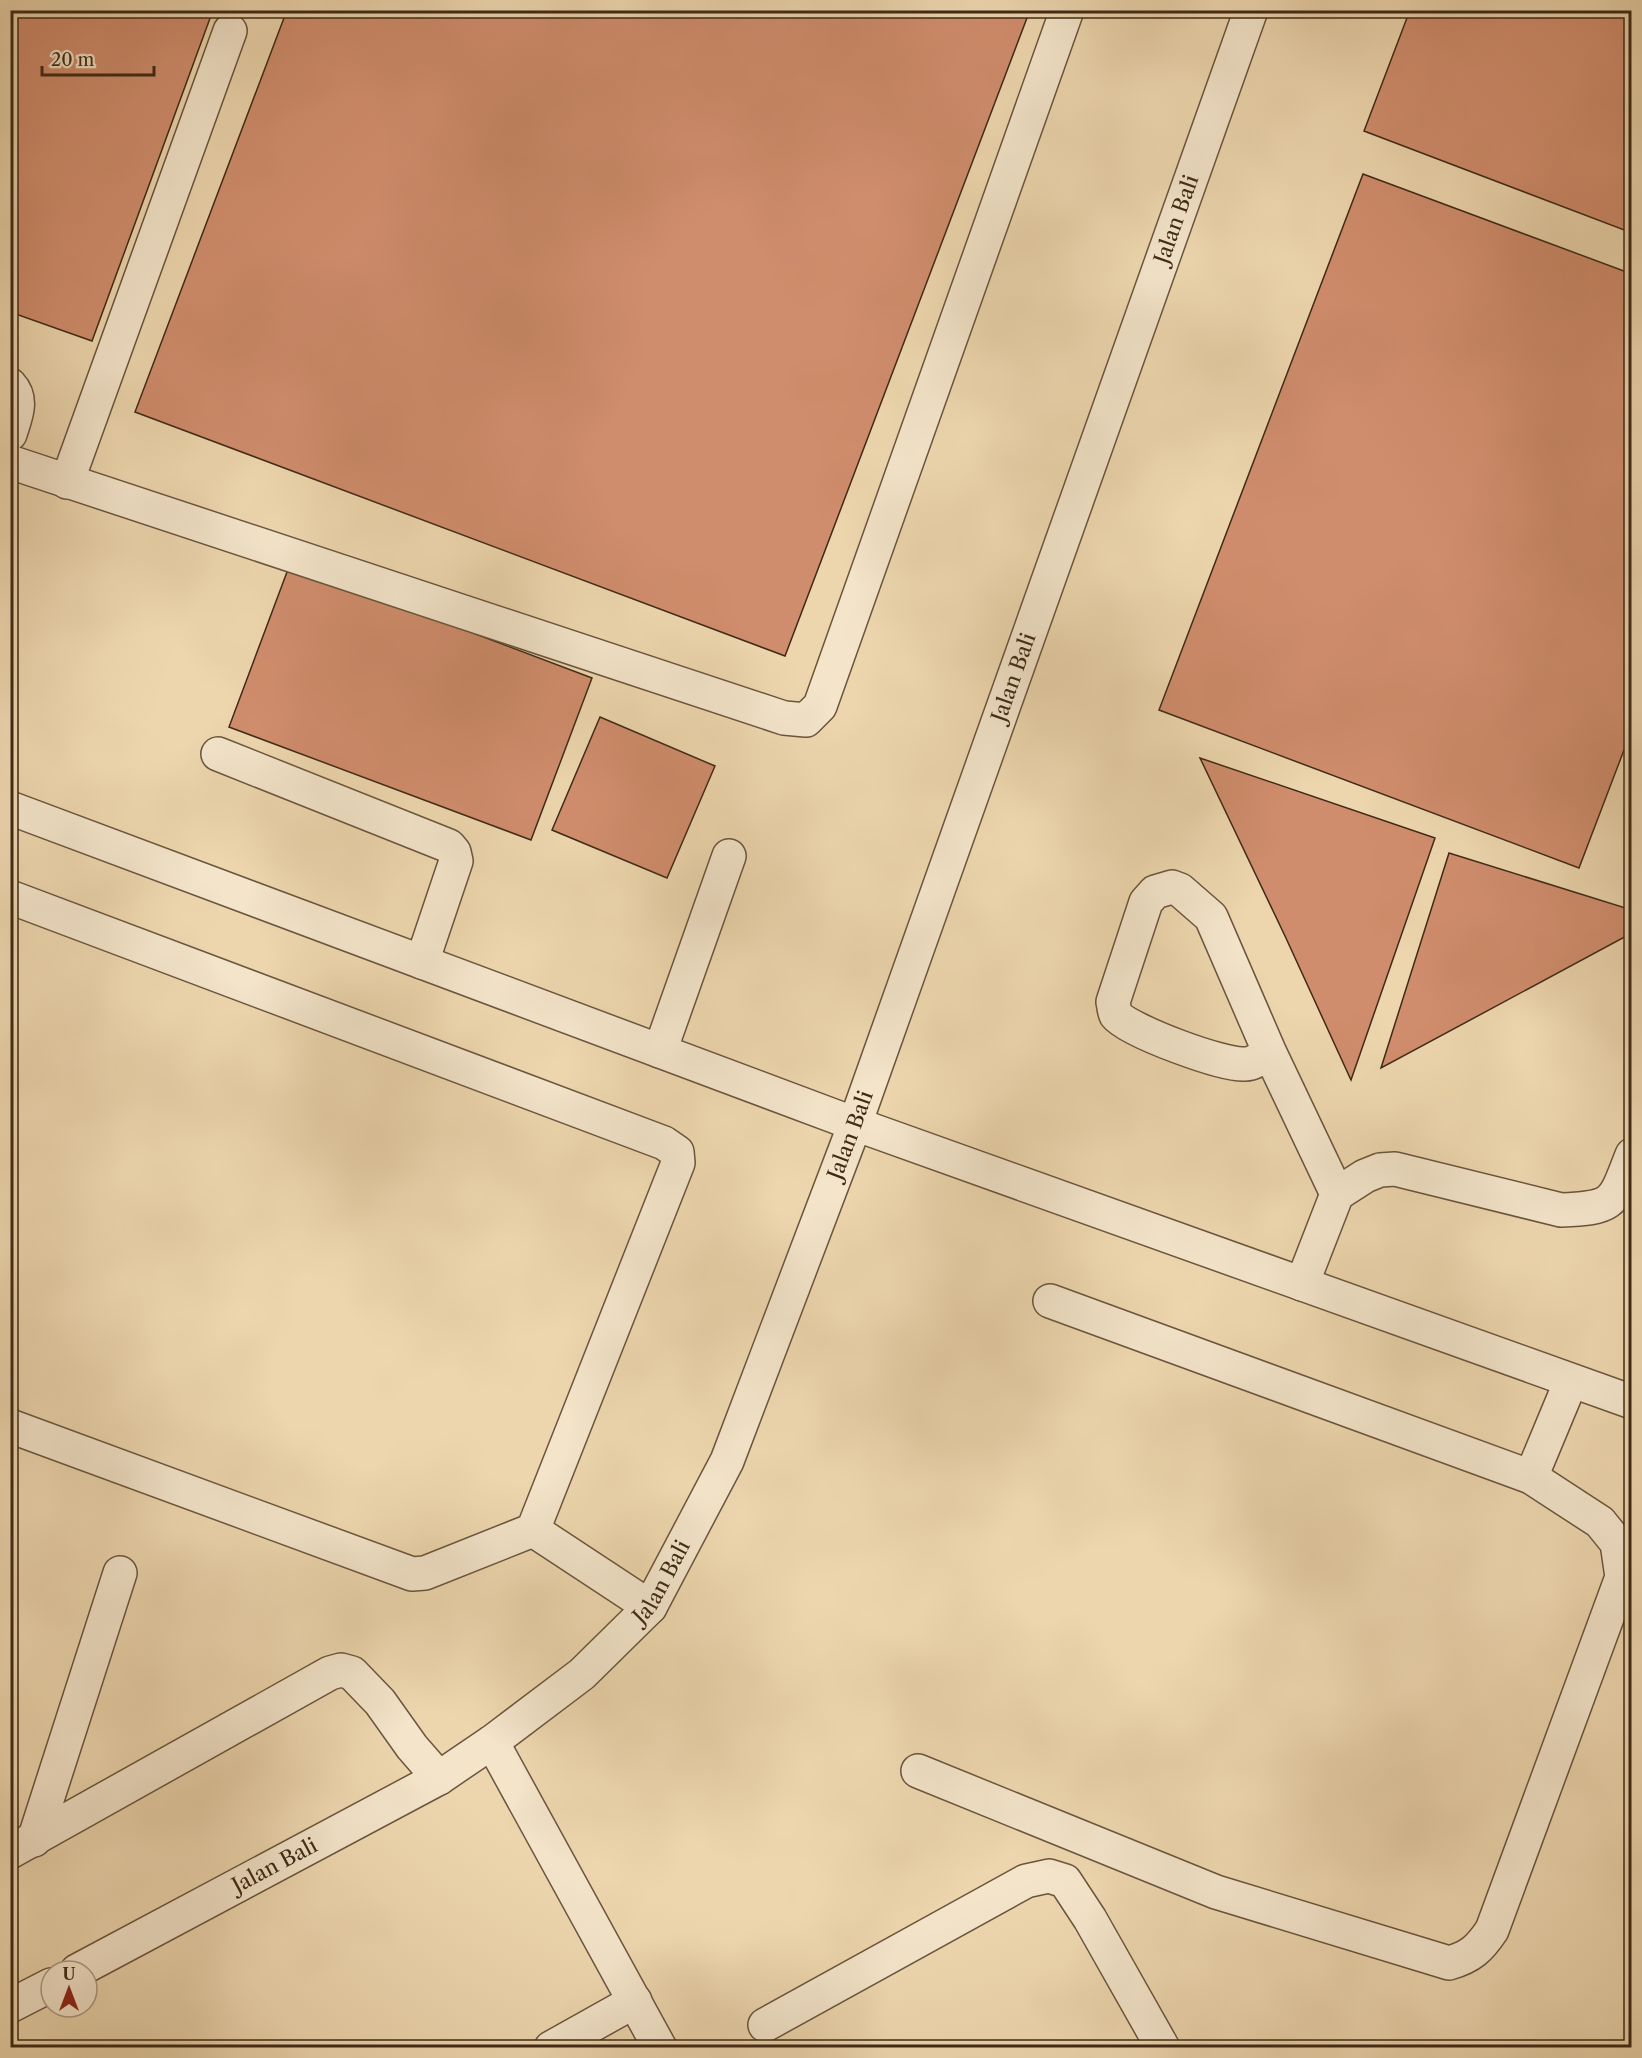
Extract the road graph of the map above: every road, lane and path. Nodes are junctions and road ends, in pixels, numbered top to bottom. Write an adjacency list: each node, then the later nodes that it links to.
1 (1067, 10): 7 (street)
2 (1251, 10): 15 (street, Jalan Bali)
3 (230, 31): 7 (street)
4 (10, 385): 5 (street)
5 (10, 434)
6 (10, 462): 7 (street)
7 (67, 482)
8 (218, 754): 12 (street)
9 (10, 808): 12 (street)
10 (729, 856): 13 (street)
11 (10, 897): 24 (street)
12 (422, 962): 13 (street)
13 (660, 1051): 15 (street)
14 (1269, 1052): 14 (street); 17 (street)
15 (855, 1124): 18 (street); 26 (street, Jalan Bali)
16 (1632, 1155): 17 (street)
17 (1337, 1194): 18 (street)
18 (1302, 1284): 20 (street)
19 (1050, 1301): 23 (street)
20 (1571, 1381): 21 (street); 23 (street)
21 (1632, 1402)
22 (10, 1426): 24 (street)
23 (1531, 1477): 28 (street)
24 (540, 1536): 26 (street)
25 (120, 1573): 30 (street)
26 (650, 1607): 27 (street, Jalan Bali)
27 (499, 1755): 29 (street, Jalan Bali); 33 (street)
28 (918, 1771)
29 (439, 1778): 30 (street); 31 (street, Jalan Bali)
30 (22, 1846)
31 (99, 1959)
32 (39, 1991): 34 (street)
33 (635, 2001): 36 (street); 37 (street)
34 (10, 2006)
35 (765, 2025): 38 (street)
36 (551, 2048)
37 (660, 2048)
38 (1163, 2048)

